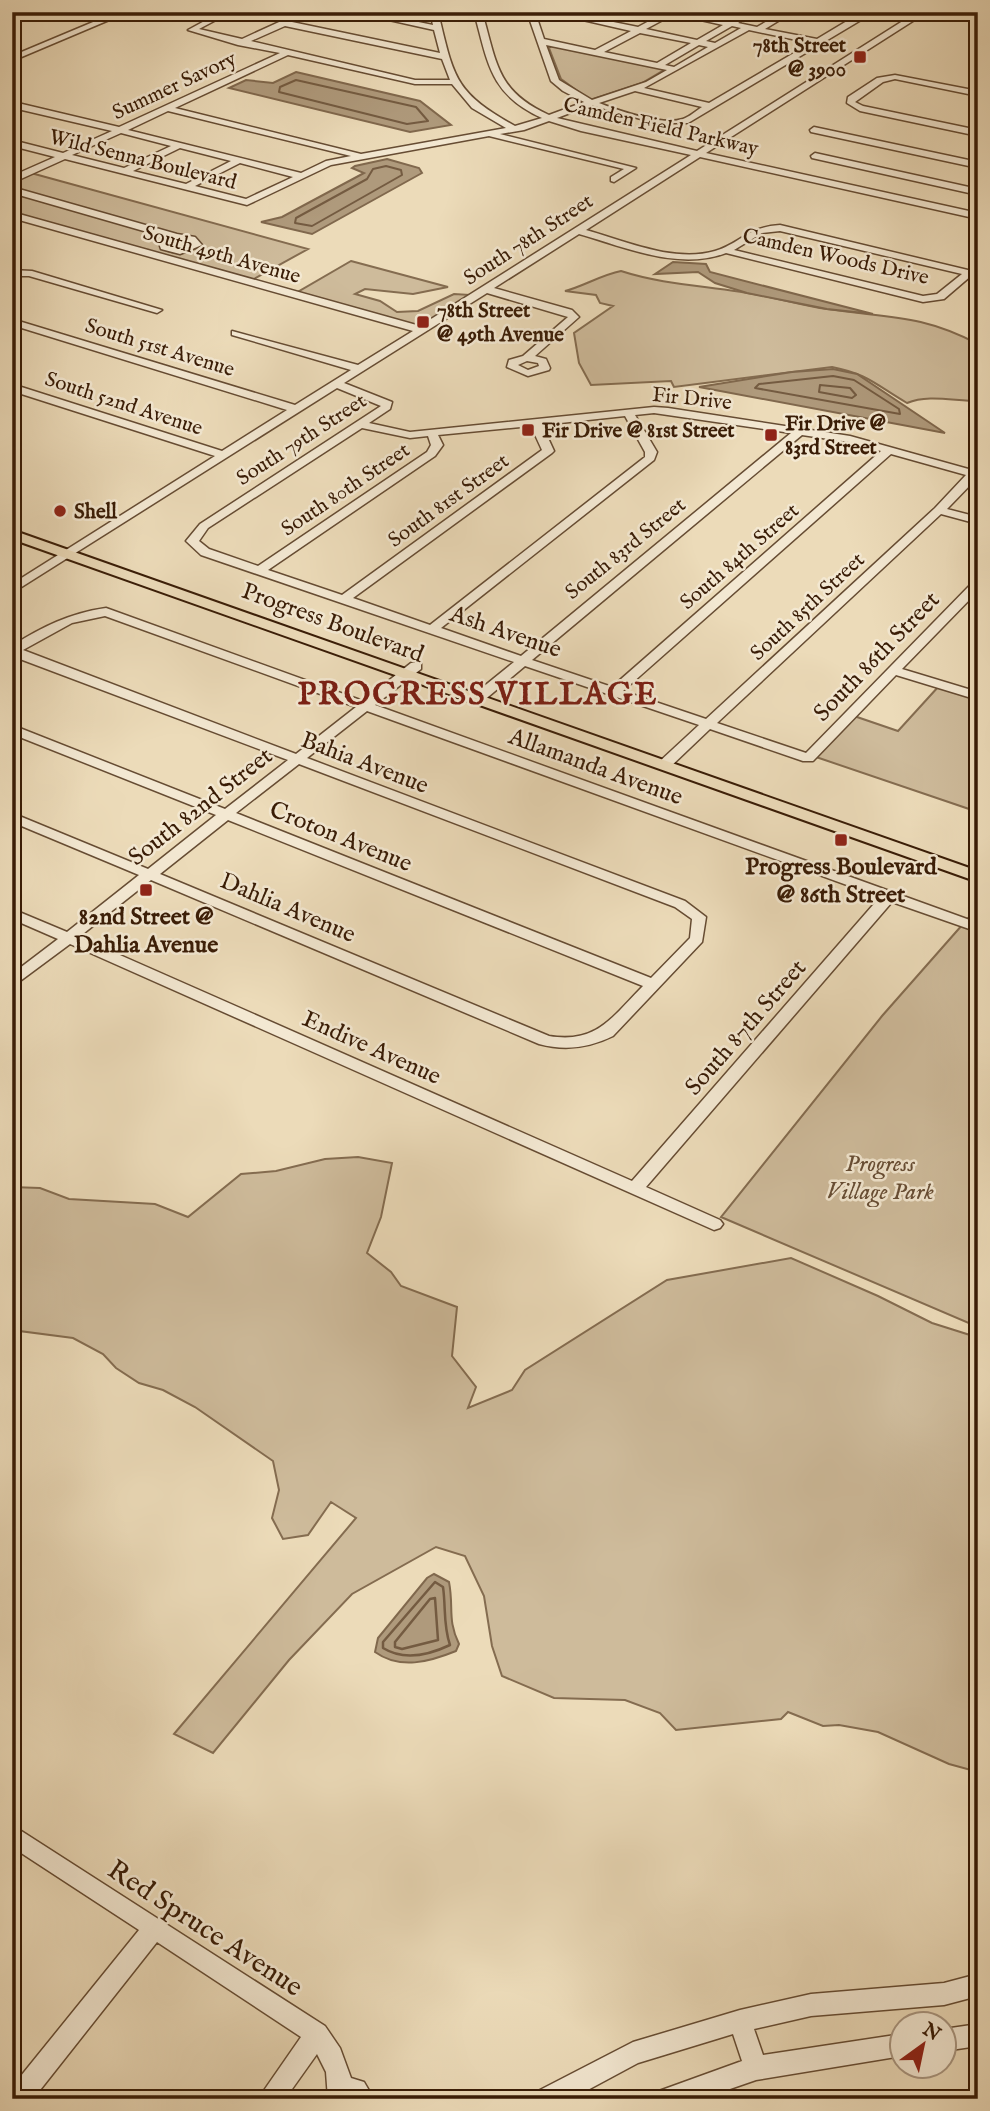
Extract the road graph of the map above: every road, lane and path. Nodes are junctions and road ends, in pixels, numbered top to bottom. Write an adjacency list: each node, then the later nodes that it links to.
1 (124, 12): 29 (street)
2 (227, 12): 24 (street)
3 (308, 12): 15 (street)
4 (358, 12): 18 (street)
5 (434, 12): 18 (street)
6 (478, 12): 39 (street, Camden Field Parkway)
7 (486, 12): 39 (street, Camden Field Parkway)
8 (531, 12): 21 (street)
9 (552, 12): 20 (street)
10 (673, 12): 16 (street); 20 (street)
11 (751, 12): 16 (street)
12 (789, 12): 19 (street)
13 (813, 12): 23 (street)
14 (923, 12): 49 (street, South 78th Street)
15 (284, 23): 24 (street); 28 (street)
16 (731, 24): 17 (street); 22 (street)
17 (749, 27): 19 (street); 25 (street, Wild Senna Boulevard)
18 (438, 28): 28 (street)
19 (759, 29): 23 (street)
20 (639, 30): 22 (street); 27 (street)
21 (541, 41): 27 (street); 35 (street)
22 (698, 42): 25 (street); 30 (street)
23 (819, 42): 36 (street)
24 (241, 43): 26 (street)
25 (716, 46): 31 (street, Wild Senna Boulevard)
26 (286, 53): 32 (street); 37 (street, Summer Savory)
27 (596, 53): 30 (street)
28 (446, 57): 32 (street)
29 (12, 59)
30 (657, 66): 31 (street)
31 (674, 69): 33 (street, Wild Senna Boulevard)
32 (453, 82): 40 (street)
33 (635, 89): 35 (street, Wild Senna Boulevard); 36 (street)
34 (978, 93): 44 (street)
35 (590, 103): 36 (street); 39 (street, Wild Senna Boulevard)
36 (709, 106)
37 (167, 108): 41 (street, Summer Savory); 52 (street)
38 (12, 110): 41 (street, Wild Senna Boulevard)
39 (552, 115): 40 (street, Wild Senna Boulevard); 49 (street, Camden Field Parkway)
40 (512, 128): 43 (street, Wild Senna Boulevard)
41 (120, 130): 47 (street, Wild Senna Boulevard); 51 (street, Summer Savory)
42 (814, 130): 45 (street)
43 (486, 133): 52 (street, Wild Senna Boulevard); 62 (street)
44 (978, 133)
45 (874, 142): 48 (street); 54 (street)
46 (12, 143): 51 (street, Wild Senna Boulevard)
47 (179, 145): 55 (street, Wild Senna Boulevard); 59 (street)
48 (864, 149)
49 (701, 153): 69 (street, Camden Field Parkway); 70 (street, South 78th Street)
50 (853, 155): 56 (street)
51 (64, 156): 59 (street, Wild Senna Boulevard); 64 (street, Summer Savory)
52 (363, 156): 61 (street, Wild Senna Boulevard)
53 (815, 156): 56 (street)
54 (943, 158): 57 (street); 58 (street)
55 (239, 160): 61 (street, Wild Senna Boulevard); 65 (street)
56 (842, 162): 63 (street)
57 (933, 165)
58 (978, 165)
59 (123, 172): 65 (street, Wild Senna Boulevard)
60 (923, 172): 63 (street)
61 (302, 176): 65 (street, Wild Senna Boulevard)
62 (614, 179)
63 (913, 179): 67 (street)
64 (12, 180)
65 (185, 188)
66 (12, 190): 71 (street)
67 (978, 192)
68 (12, 215): 78 (street, South 49th Avenue)
69 (978, 216)
70 (576, 230): 72 (street, Camden Woods Drive); 75 (street, South 78th Street)
71 (176, 237)
72 (724, 250): 74 (street, Camden Woods Drive); 74 (street, Camden Woods Drive)
73 (16, 272): 76 (street)
74 (973, 274)
75 (485, 289): 78 (street, South 78th Street); 80 (street)
76 (157, 310)
77 (12, 322): 84 (street, South 51st Avenue)
78 (421, 330): 81 (street, South 78th Street)
79 (236, 333): 81 (street)
80 (527, 358)
81 (360, 369): 82 (street, South 78th Street)
82 (336, 384): 84 (street, South 78th Street); 87 (street, South 79th Street)
83 (12, 387): 91 (street, South 52nd Avenue)
84 (296, 410): 91 (street, South 78th Street)
85 (628, 413): 86 (street, Fir Drive); 88 (street, Fir Drive); 103 (street)
86 (535, 422): 89 (street, Fir Drive); 102 (street, South 81st Street)
87 (360, 424): 89 (street, Fir Drive); 97 (street, South 79th Street)
88 (800, 431): 90 (street, Fir Drive); 105 (street, South 83rd Street)
89 (432, 433): 99 (street, South 80th Street)
90 (889, 450): 92 (street, Fir Drive); 108 (street, South 84th Street)
91 (223, 455): 98 (street, South 78th Street)
92 (976, 472): 93 (street, South 85th Street)
93 (939, 510): 94 (street); 112 (street, South 85th Street)
94 (978, 521)
95 (12, 523): 98 (main road)
96 (12, 534): 98 (main road)
97 (192, 541): 99 (street, Ash Avenue)
98 (74, 550): 101 (street, South 78th Street); 106 (main road, Progress Boulevard)
99 (260, 570): 102 (street, Ash Avenue)
100 (978, 584): 107 (street, South 86th Street)
101 (12, 589)
102 (344, 599): 103 (street, Ash Avenue)
103 (431, 629): 105 (street, Ash Avenue)
104 (13, 652): 111 (street, Allamanda Avenue); 115 (street, Bahia Avenue)
105 (522, 660): 108 (street, Ash Avenue); 109 (street, South 83rd Street)
106 (411, 670): 109 (main road, Progress Boulevard); 111 (street, South 82nd Street)
107 (894, 670): 110 (street); 114 (street, South 86th Street)
108 (614, 692): 112 (street, Ash Avenue)
109 (482, 695): 116 (main road, Progress Boulevard)
110 (978, 696)
111 (365, 706): 115 (street, South 82nd Street); 123 (street, Allamanda Avenue)
112 (708, 724): 114 (street, Ash Avenue); 116 (street, South 85th Street)
113 (12, 729): 117 (street, Croton Avenue)
114 (808, 758)
115 (296, 760): 117 (street, South 82nd Street); 128 (street, Bahia Avenue)
116 (668, 761): 119 (main road, Progress Boulevard)
117 (226, 814): 121 (street, South 82nd Street); 128 (street, Croton Avenue)
118 (12, 817): 121 (street, Dahlia Avenue)
119 (888, 838): 120 (main road, Progress Boulevard); 122 (main road, Progress Boulevard)
120 (978, 864)
121 (150, 875): 126 (street, South 82nd Street); 128 (street, Dahlia Avenue)
122 (978, 877)
123 (888, 897): 125 (street, Allamanda Avenue); 129 (street, South 87th Street)
124 (12, 914): 126 (street, Endive Avenue)
125 (978, 928)
126 (68, 938): 127 (street, South 82nd Street); 129 (street, Endive Avenue)
127 (12, 982)
128 (654, 985)
129 (636, 1188): 130 (street, Endive Avenue)
130 (714, 1224)
131 (12, 1835): 132 (street, Red Spruce Avenue)
132 (154, 1929): 135 (street, Red Spruce Avenue); 141 (street)
133 (978, 1985): 134 (street)
134 (740, 2021): 139 (street); 143 (street)
135 (317, 2034): 140 (street, Red Spruce Avenue); 142 (street)
136 (978, 2035): 137 (street)
137 (958, 2038)
138 (888, 2047): 139 (street)
139 (756, 2068): 144 (street)
140 (348, 2096)
141 (18, 2099)
142 (270, 2099)
143 (547, 2099)
144 (667, 2099)

